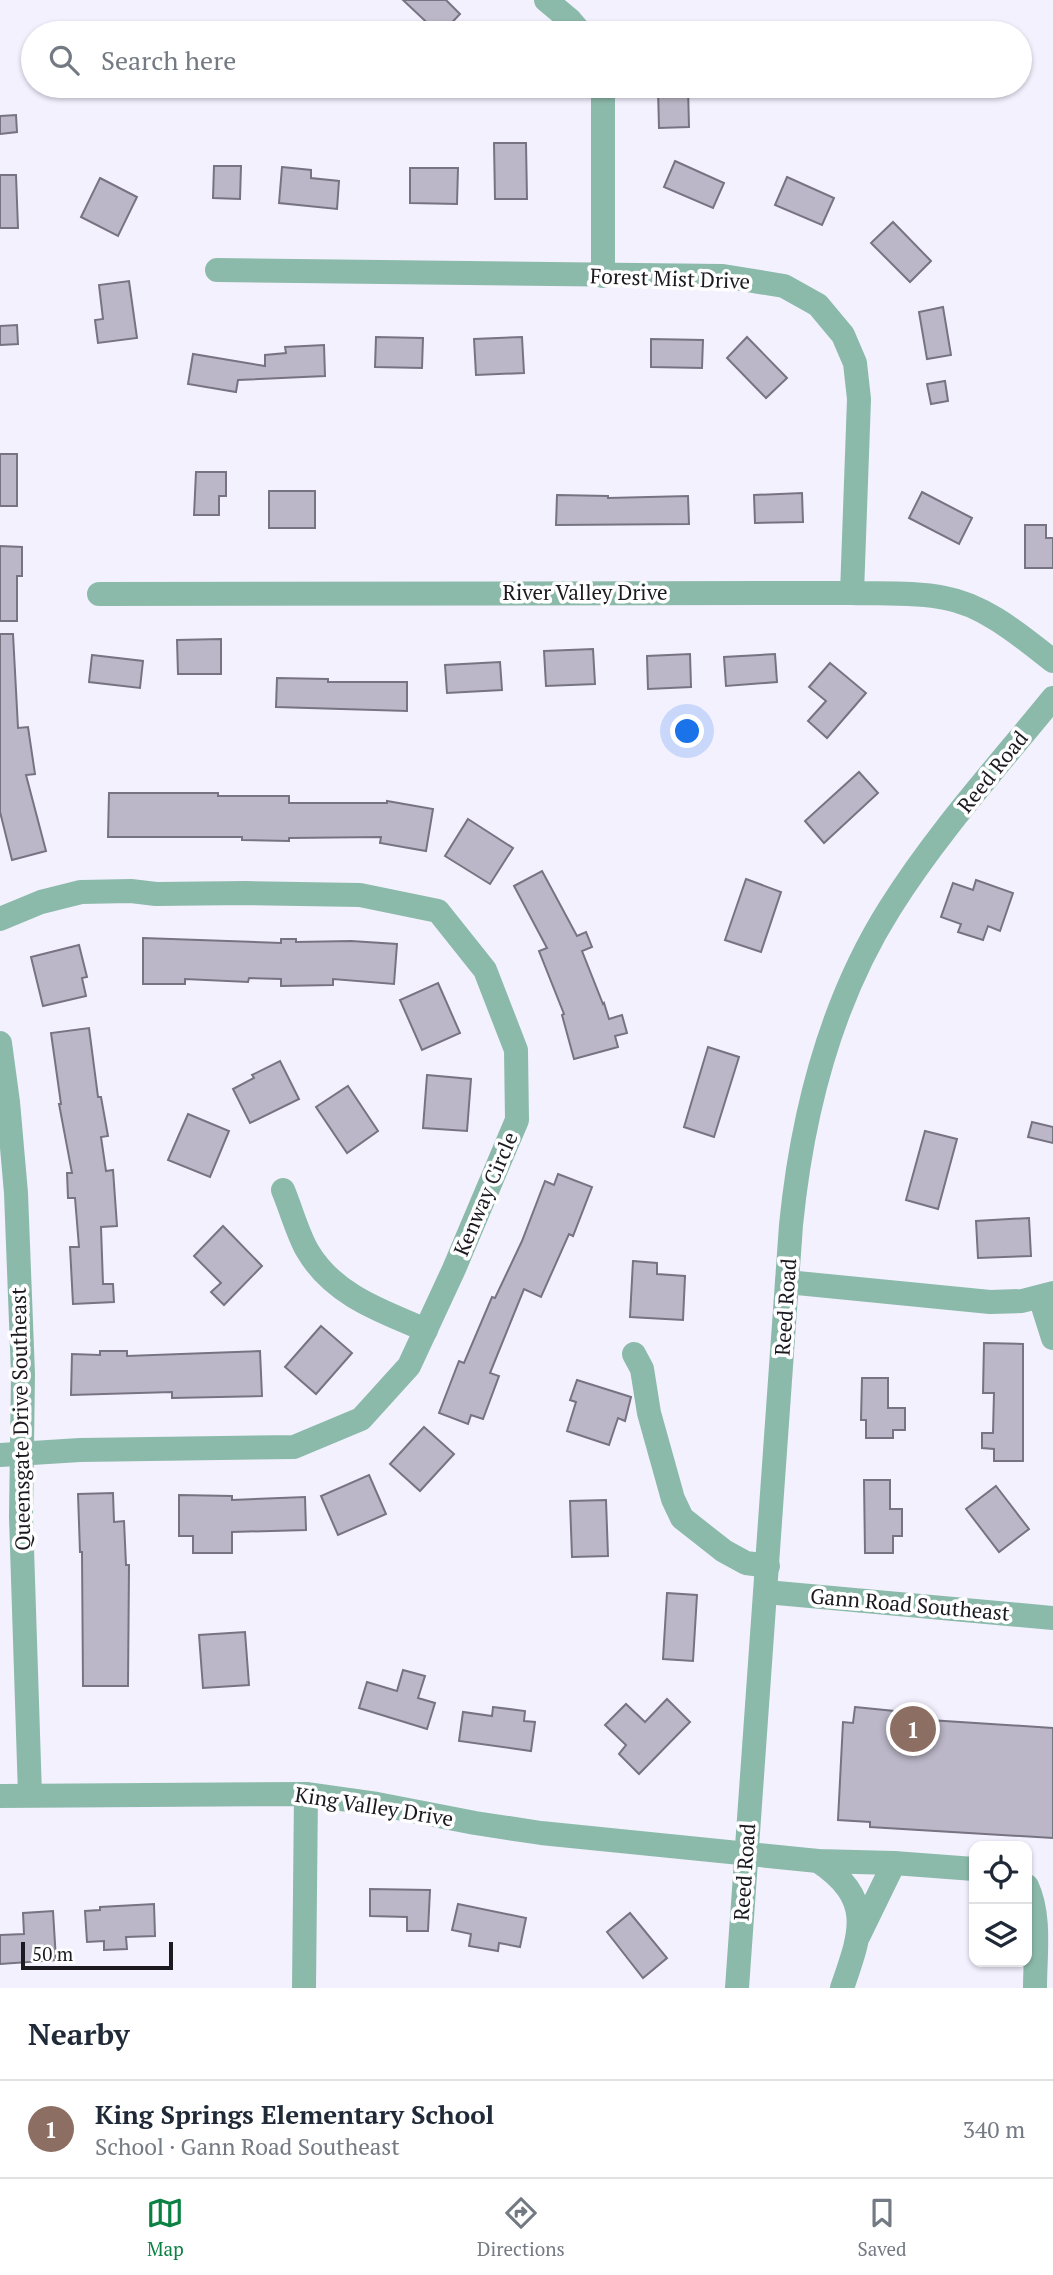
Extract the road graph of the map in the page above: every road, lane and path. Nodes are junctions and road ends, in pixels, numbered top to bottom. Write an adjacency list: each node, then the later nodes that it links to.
1 (546, 0): 2 (street)
2 (571, 21)
3 (603, 98): 5 (street)
4 (217, 270): 5 (street, Forest Mist Drive)
5 (603, 276): 7 (street, Forest Mist Drive)
6 (99, 593): 7 (street, River Valley Drive)
7 (852, 593): 8 (street, River Valley Drive)
8 (1053, 661)
9 (1053, 698): 13 (street, Reed Road)
10 (0, 919): 15 (street, Kenway Circle)
11 (0, 1043): 18 (street, Queensgate Drive Southeast)
12 (283, 1190): 15 (street)
13 (787, 1282): 14 (street); 19 (street, Reed Road)
14 (1046, 1295): 16 (street)
15 (426, 1330): 18 (street, Kenway Circle)
16 (1053, 1338)
17 (634, 1354): 19 (street)
18 (10, 1455): 24 (street, Queensgate Drive Southeast)
19 (768, 1566): 20 (street, Reed Road)
20 (766, 1592): 21 (street, Gann Road Southeast); 25 (street, Reed Road)
21 (1053, 1618)
22 (306, 1794): 24 (street, King Valley Drive); 25 (street, King Valley Drive); 31 (street)
23 (0, 1796): 24 (street, King Valley Drive)
24 (30, 1796)
25 (747, 1853): 26 (street, King Valley Drive); 32 (street, Reed Road)
26 (818, 1861): 27 (street, King Valley Drive); 30 (street)
27 (894, 1863): 28 (street, King Valley Drive); 30 (street)
28 (969, 1869)
29 (1032, 1898): 34 (street)
30 (859, 1934): 33 (street)
31 (304, 1988)
32 (737, 1988)
33 (842, 1988)
34 (1034, 1988)

